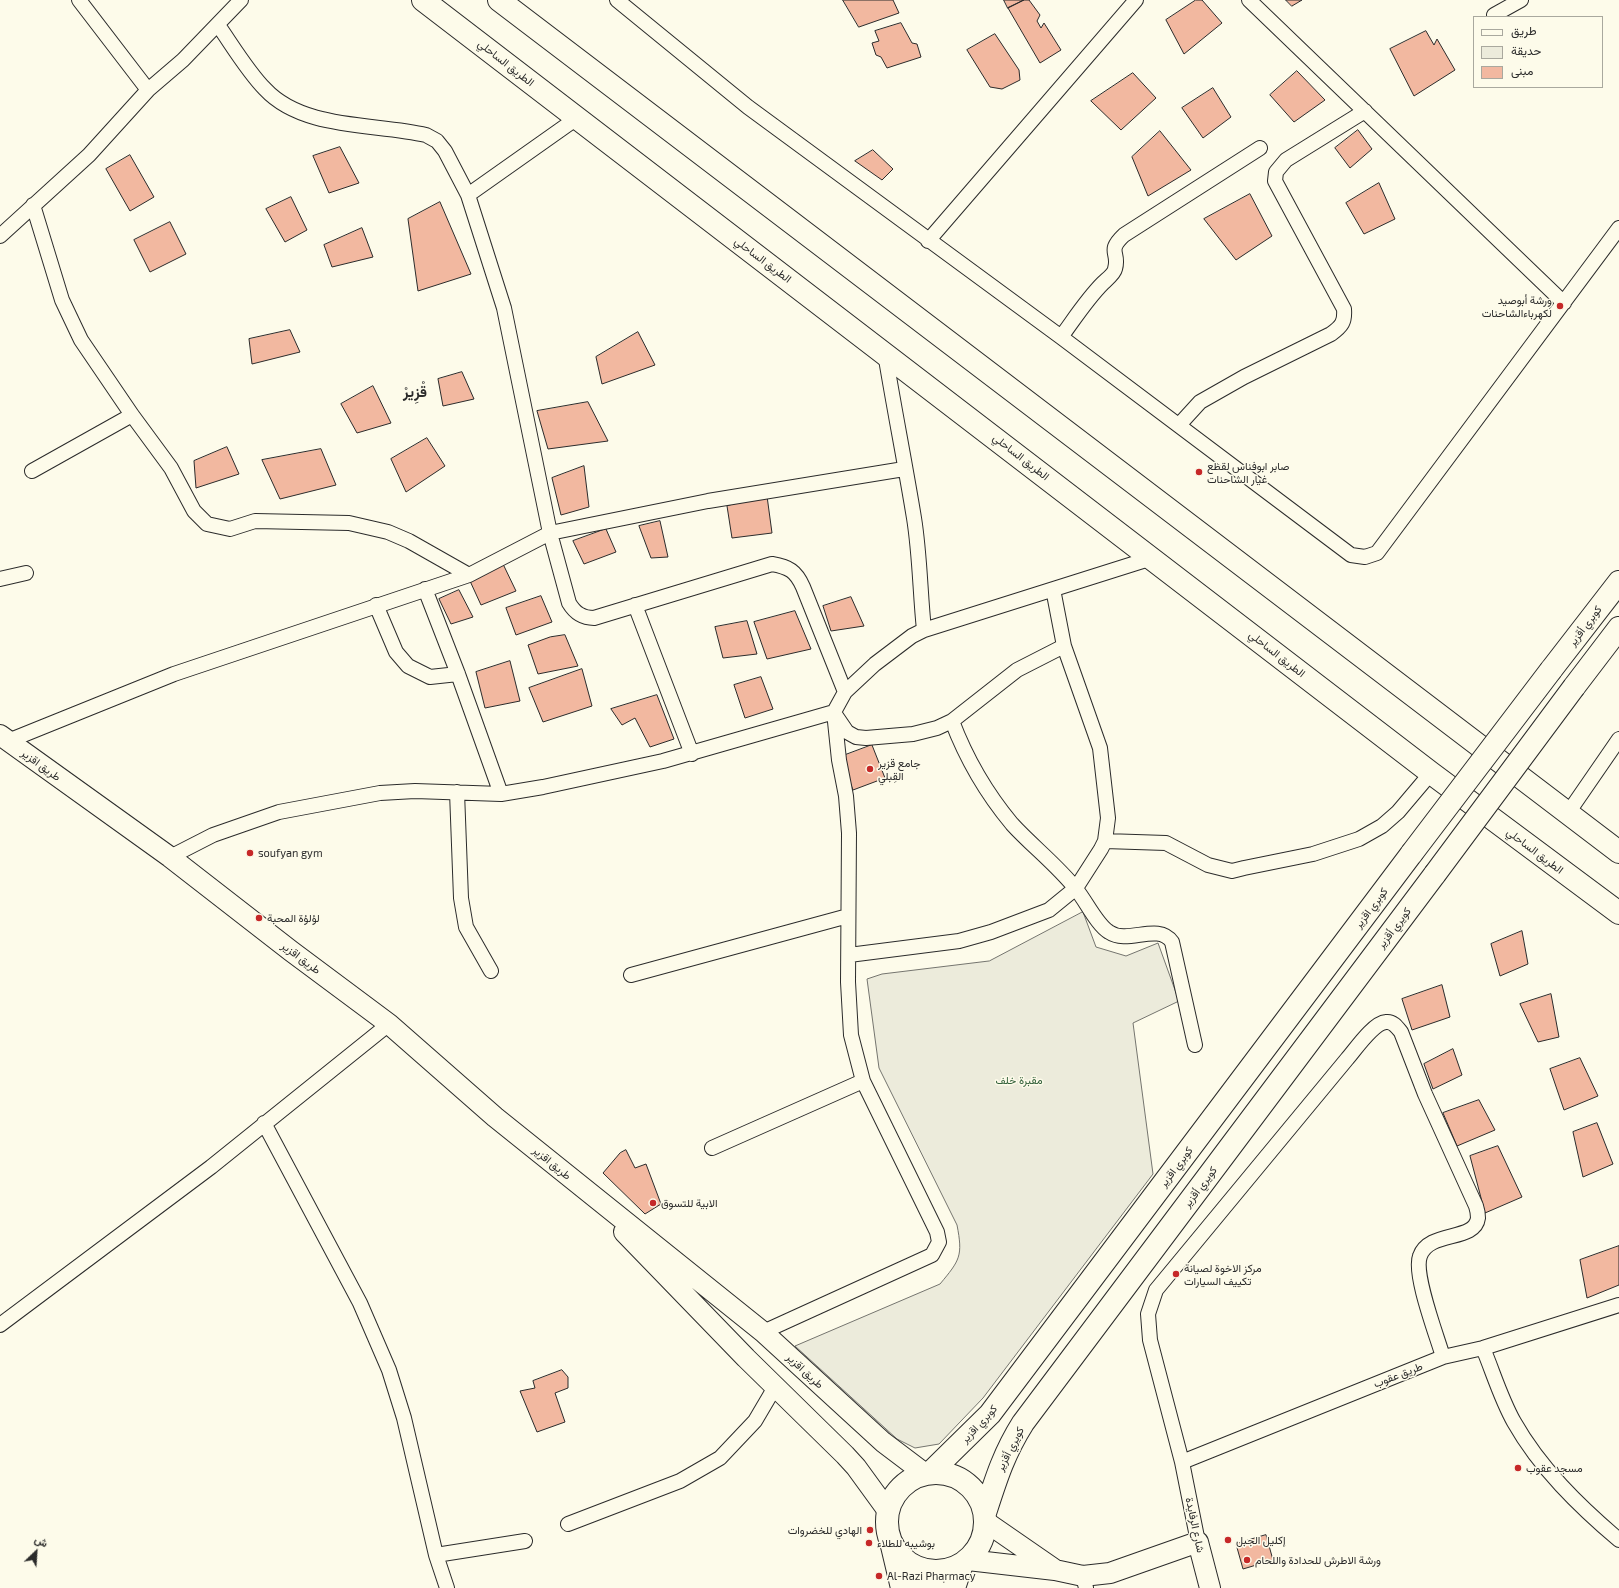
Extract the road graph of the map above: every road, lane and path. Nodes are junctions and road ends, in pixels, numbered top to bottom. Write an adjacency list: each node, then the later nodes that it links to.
1 (79, 0): 11 (street)
2 (241, 0): 10 (street)
3 (499, 0): 50 (main road)
4 (618, 0): 19 (street)
5 (1136, 0): 19 (street)
6 (1249, 0): 12 (street)
7 (1521, 0): 9 (street)
8 (425, 1): 13 (main road, الطريق الساحلي)
9 (1494, 15)
10 (218, 25): 11 (street); 15 (street)
11 (148, 90): 16 (street)
12 (1365, 111): 20 (street); 24 (street)
13 (577, 118): 15 (street); 22 (main road, الطريق الساحلي)
14 (1260, 148): 21 (street)
15 (468, 195): 27 (street)
16 (33, 205): 18 (street); 23 (street)
17 (1619, 228): 20 (street)
18 (0, 236)
19 (928, 241): 21 (street)
20 (1564, 303): 24 (street)
21 (1061, 337): 24 (street)
22 (885, 353): 25 (street); 28 (main road, الطريق الساحلي)
23 (132, 415): 26 (street); 30 (street)
24 (1179, 426)
25 (904, 469): 27 (street); 38 (street)
26 (32, 471)
27 (550, 533): 30 (street); 36 (street)
28 (1152, 558): 34 (street); 47 (main road, الطريق الساحلي)
29 (26, 573): 31 (street)
30 (469, 575): 33 (street)
31 (0, 579)
32 (1619, 582): 53 (main road, كوبري أقزير, bridge)
33 (425, 589): 35 (street); 40 (street)
34 (1053, 589): 38 (street); 39 (street)
35 (376, 605): 40 (street); 44 (street)
36 (635, 605): 41 (street); 46 (street)
37 (1619, 628): 76 (main road, كويري أقزير, bridge)
38 (924, 630): 41 (street)
39 (1064, 646): 43 (street); 51 (street)
40 (458, 674): 49 (street)
41 (845, 692): 42 (street)
42 (834, 712): 43 (street); 46 (street); 57 (street)
43 (952, 721): 55 (street)
44 (4, 738): 54 (street, طريق اقزير)
45 (1619, 739): 50 (street)
46 (692, 754): 49 (street)
47 (1431, 773): 51 (street); 56 (main road, الطريق الساحلي)
48 (457, 792): 49 (street); 54 (street); 59 (street)
49 (501, 794)
50 (1568, 813): 52 (main road)
51 (1105, 840): 55 (street)
52 (1619, 852)
53 (1412, 854): 74 (main road, كوبري اقزير)
54 (170, 857): 61 (street, طريق اقزير)
55 (1076, 888): 58 (street); 62 (street)
56 (1619, 913)
57 (848, 916): 58 (street); 60 (street)
58 (849, 955): 63 (street)
59 (491, 971)
60 (631, 975)
61 (389, 1024): 64 (street); 66 (street, طريق اقزير)
62 (1195, 1045)
63 (863, 1081): 65 (street); 69 (street)
64 (264, 1122): 68 (street); 82 (street)
65 (712, 1148)
66 (591, 1195): 69 (street, طريق اقزير); 72 (street, طريق اقزير)
67 (1619, 1305): 70 (street, طريق عقوب)
68 (0, 1325)
69 (763, 1332): 74 (street, طريق اقزير)
70 (1484, 1348): 71 (street, طريق عقوب); 78 (street)
71 (1444, 1357): 73 (street, طريق عقوب); 73 (street, شارع الرفايدة)
72 (775, 1387): 75 (street, طريق اقزير); 77 (street)
73 (1182, 1462): 80 (street, شارع الرفايدة)
74 (928, 1472): 75 (main road); 76 (main road)
75 (888, 1511): 81 (main road)
76 (985, 1517): 83 (main road); 84 (street)
77 (568, 1524)
78 (1619, 1540)
79 (525, 1541): 82 (street)
80 (1198, 1542): 85 (street); 91 (street, شارع الرفايدة)
81 (892, 1544): 83 (main road); 87 (main road)
82 (436, 1555): 86 (street)
83 (965, 1562): 84 (street); 90 (main road)
84 (1055, 1570): 85 (street)
85 (1085, 1582)
86 (447, 1588)
87 (902, 1588)
88 (915, 1588): 89 (main road)
89 (934, 1588)
90 (954, 1588)
91 (1210, 1588)

